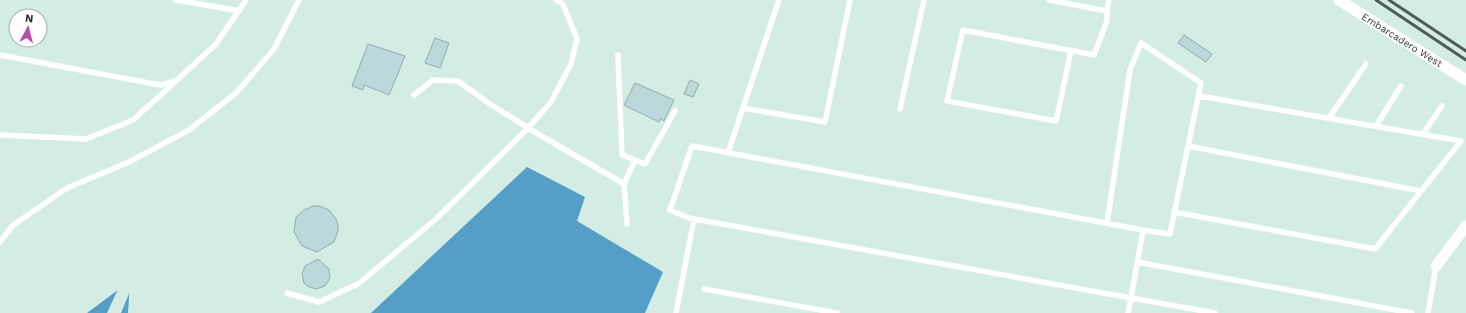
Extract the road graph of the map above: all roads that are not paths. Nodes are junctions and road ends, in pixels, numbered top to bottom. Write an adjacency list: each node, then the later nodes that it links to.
1 (176, 0): 11 (lane)
2 (246, 0): 11 (lane)
3 (299, 0): 42 (lane)
4 (556, 0): 28 (lane)
5 (779, 0): 23 (lane)
6 (850, 0): 23 (lane)
7 (924, 0): 24 (lane)
8 (1049, 0): 12 (lane)
9 (1109, 0): 12 (lane)
10 (1339, 0): 17 (street, Embarcadero West)
11 (240, 11): 18 (lane)
12 (1107, 11): 13 (lane)
13 (1071, 50): 13 (lane)
14 (0, 54): 18 (lane)
15 (618, 55): 33 (lane)
16 (1366, 64): 26 (lane)
17 (1466, 80)
18 (176, 82): 30 (lane)
19 (1401, 86): 27 (lane)
20 (414, 95): 28 (lane)
21 (1199, 96): 26 (lane); 31 (lane); 38 (lane)
22 (1442, 106): 29 (lane)
23 (743, 108): 32 (lane)
24 (900, 109)
25 (675, 111): 33 (lane)
26 (1329, 118): 27 (lane)
27 (1376, 126): 29 (lane)
28 (528, 128): 34 (lane); 46 (lane)
29 (1423, 134): 35 (lane)
30 (0, 135)
31 (1188, 146): 35 (lane); 36 (lane)
32 (728, 153): 37 (lane); 38 (lane)
33 (635, 160): 34 (lane)
34 (624, 184): 39 (lane)
35 (1421, 191): 36 (lane)
36 (1174, 212): 41 (lane)
37 (694, 219): 47 (lane); 48 (lane)
38 (1107, 223): 41 (lane)
39 (627, 224)
40 (1466, 226): 44 (street)
41 (1143, 230): 43 (lane)
42 (0, 242)
43 (1137, 262): 47 (lane); 52 (lane)
44 (1436, 266): 53 (lane)
45 (704, 289): 49 (lane)
46 (287, 293)
47 (1131, 298): 50 (lane); 51 (lane)
48 (676, 313)
49 (837, 313)
50 (1128, 313)
51 (1215, 313)
52 (1412, 313)
53 (1428, 313)

